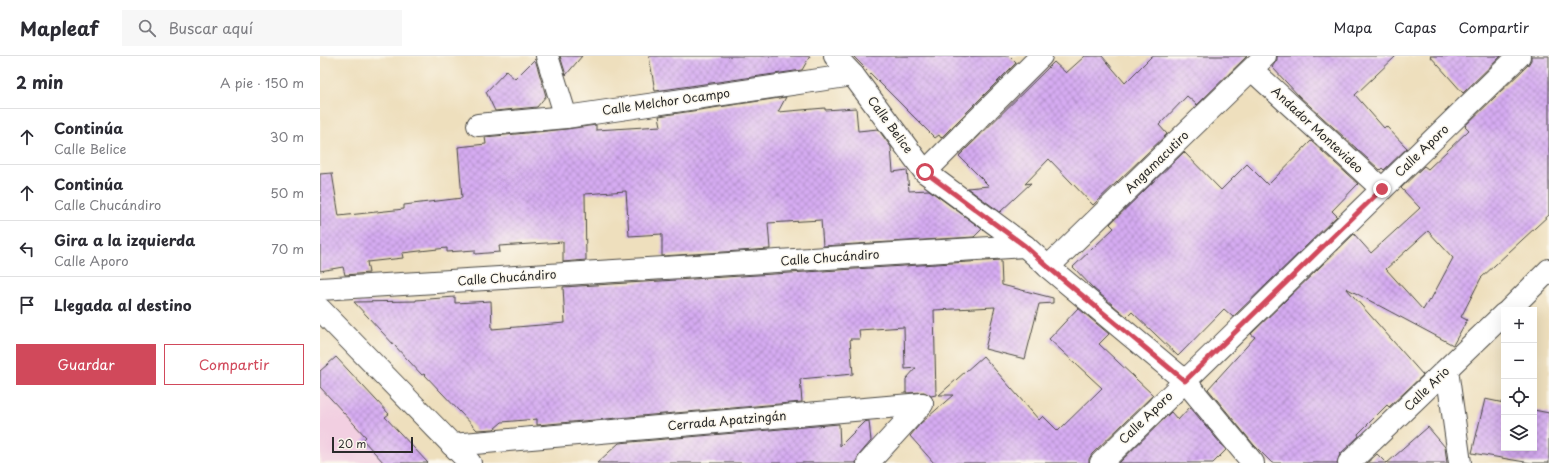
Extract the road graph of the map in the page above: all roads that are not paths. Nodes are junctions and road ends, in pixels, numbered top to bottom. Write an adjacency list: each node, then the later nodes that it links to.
1 (547, 56): 7 (street)
2 (835, 56): 6 (street, Calle Belice)
3 (1042, 56): 9 (street)
4 (1519, 56): 10 (street, Calle Aporo)
5 (1258, 63): 10 (street, Andador Montevideo); 12 (street, Angamacutiro)
6 (853, 74): 7 (street, Calle Melchor Ocampo); 9 (street, Calle Belice)
7 (566, 117): 8 (street, Calle Melchor Ocampo)
8 (478, 125)
9 (925, 172): 11 (street, Calle Belice)
10 (1382, 189): 19 (street, Calle Aporo)
11 (1025, 246): 12 (street); 14 (street, Calle Chucándiro)
12 (1048, 267): 19 (street)
13 (1549, 270): 15 (street)
14 (320, 289)
15 (1511, 307)
16 (320, 309): 20 (street)
17 (1501, 317): 18 (street, Calle Ario)
18 (1447, 370): 25 (street, Calle Ario); 26 (street)
19 (1185, 381): 23 (street, Calle Aporo); 24 (street)
20 (452, 445): 21 (street); 22 (street, Cerrada Apatzingán)
21 (470, 463)
22 (868, 463)
23 (1101, 463)
24 (1253, 463)
25 (1349, 463)
26 (1460, 463)

